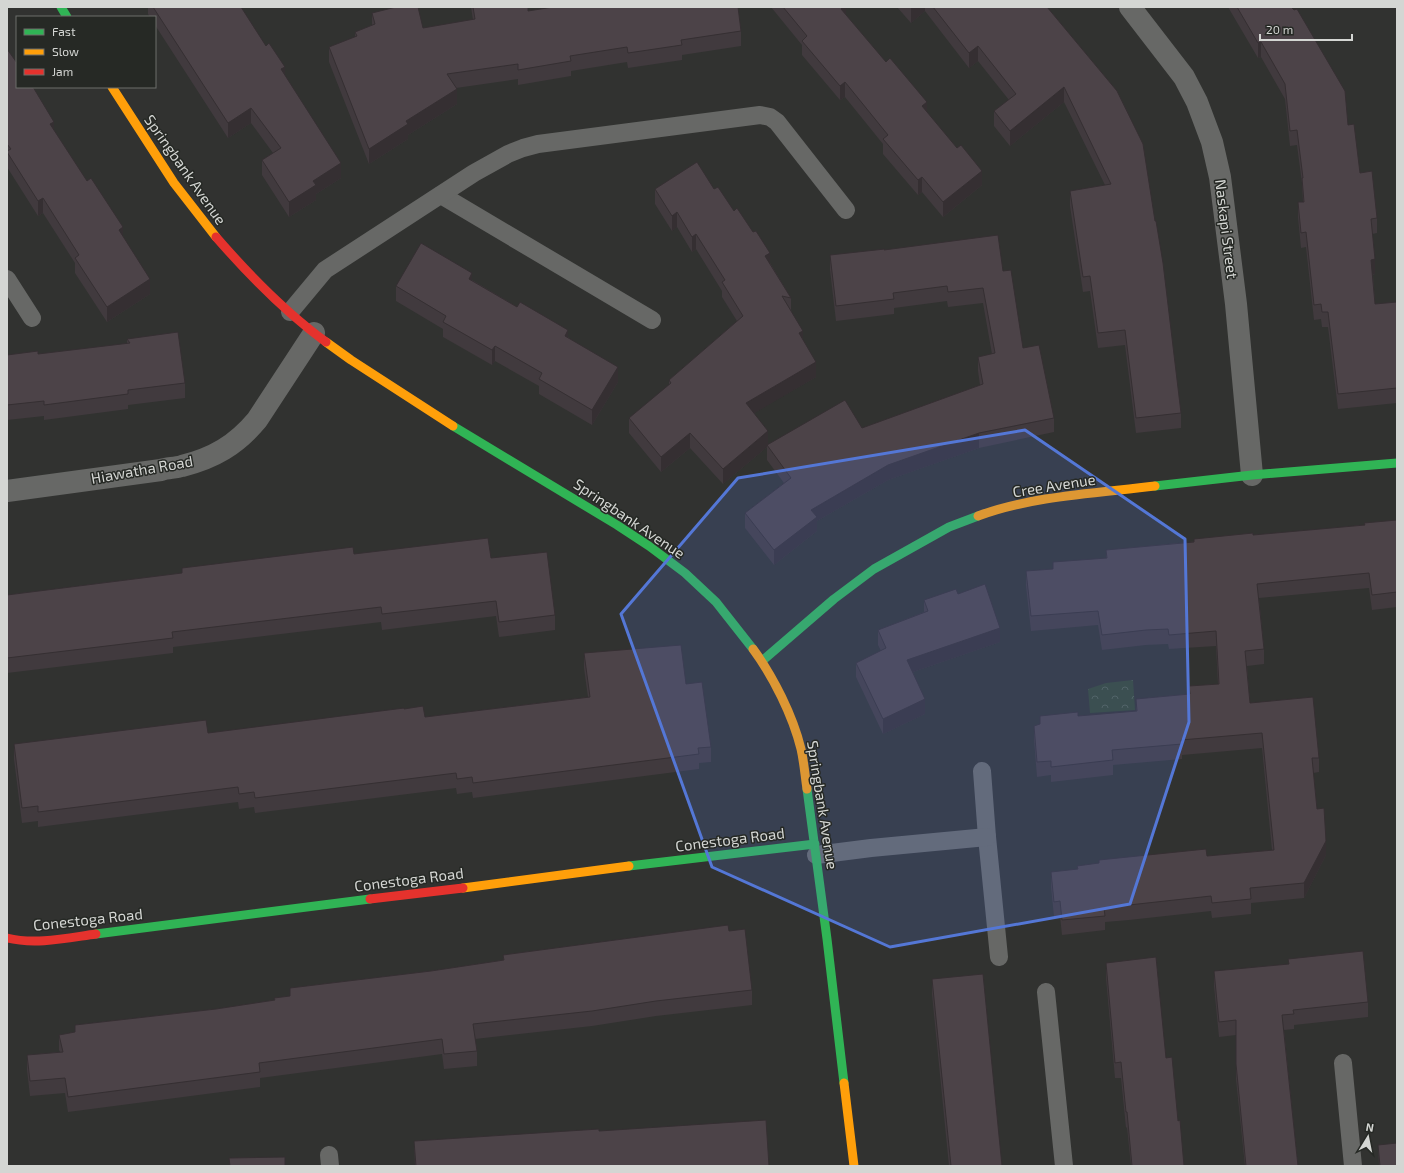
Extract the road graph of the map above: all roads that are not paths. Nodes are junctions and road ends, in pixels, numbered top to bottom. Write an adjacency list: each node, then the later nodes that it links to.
1 (61, 7): 3 (street)
2 (1130, 7): 13 (street, Naskapi Street)
3 (66, 16)
4 (113, 88): 8 (street, Springbank Avenue)
5 (441, 195): 6 (lane); 8 (lane); 10 (lane)
6 (846, 210)
7 (7, 279): 9 (lane)
8 (290, 312): 11 (street, Springbank Avenue)
9 (32, 318)
10 (652, 320)
11 (314, 333): 14 (street, Hiawatha Road); 15 (street, Springbank Avenue)
12 (1397, 463): 13 (street, Cree Avenue)
13 (1252, 475): 15 (street, Cree Avenue)
14 (7, 491)
15 (762, 661): 18 (street, Springbank Avenue)
16 (982, 771): 17 (lane)
17 (987, 837): 18 (lane); 20 (lane)
18 (815, 850): 19 (street, Conestoga Road); 23 (street, Springbank Avenue)
19 (7, 938)
20 (999, 957)
21 (1046, 992): 24 (lane)
22 (1343, 1063): 25 (lane)
23 (854, 1166)
24 (1064, 1166)
25 (1353, 1166)

